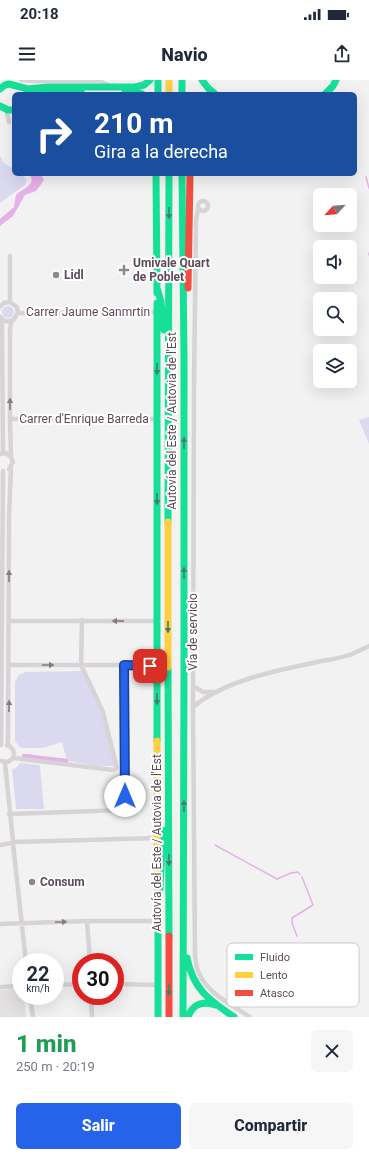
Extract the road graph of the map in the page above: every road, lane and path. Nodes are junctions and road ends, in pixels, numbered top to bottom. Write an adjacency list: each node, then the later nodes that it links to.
1 (4, 80): 9 (main road)
2 (150, 80): 8 (main road)
3 (158, 80): 13 (main road)
4 (169, 80): 14 (main road)
5 (182, 80): 15 (main road)
6 (202, 80): 16 (main road)
7 (336, 80): 17 (main road)
8 (17, 82): 9 (main road); 10 (main road)
9 (1, 88)
10 (21, 92)
11 (52, 92): 12 (main road)
12 (131, 92)
13 (158, 92)
14 (169, 92)
15 (182, 92)
16 (213, 92)
17 (327, 92)
18 (2, 107): 19 (main road); 20 (street)
19 (12, 111)
20 (12, 115)
21 (156, 176): 27 (main road)
22 (169, 176): 36 (main road, Autovía del Este / Autovia de l'Est, one-way to 36)
23 (182, 176): 34 (main road, Autovía del Este / Autovia de l'Est)
24 (190, 176): 34 (main road)
25 (200, 209): 53 (street, Vía de servicio)
26 (10, 256): 28 (street)
27 (157, 288): 30 (main road); 36 (main road)
28 (10, 302): 29 (street); 31 (street)
29 (0, 307)
30 (158, 312): 31 (street, Carrer Jaume Sanmrtin); 38 (main road, one-way to 38)
31 (18, 313): 33 (street)
32 (0, 316): 33 (street); 35 (street)
33 (12, 321): 37 (street, one-way to 33)
34 (184, 356): 65 (main road, Autovía del Este / Autovia de l'Est, one-way to 34)
35 (1, 387): 39 (street)
36 (168, 406): 60 (main road, Autovía del Este / Autovia de l'Est, one-way to 60)
37 (10, 419): 38 (street, Carrer d'Enrique Barreda); 40 (street)
38 (157, 419): 47 (main road, one-way to 47)
39 (2, 453): 40 (street)
40 (11, 457): 41 (street)
41 (11, 467): 42 (street); 46 (street, one-way to 41)
42 (1, 470): 43 (street)
43 (1, 526): 44 (street)
44 (1, 588): 56 (street)
45 (82, 620): 46 (street); 47 (street, one-way to 45); 50 (street)
46 (9, 621): 49 (street)
47 (157, 621): 52 (main road)
48 (369, 646): 54 (street)
49 (9, 665): 50 (street, one-way to 50); 57 (street, one-way to 49)
50 (82, 665): 51 (street); 58 (street)
51 (124, 665): 52 (street); 61 (street)
52 (157, 666): 62 (main road, one-way to 62)
53 (193, 686): 54 (street); 55 (street, Vía de servicio)
54 (218, 691): 55 (street)
55 (193, 707): 77 (street, Vía de servicio)
56 (0, 745): 57 (street)
57 (8, 745): 58 (street)
58 (13, 758): 59 (street)
59 (2, 762): 61 (street)
60 (168, 765): 66 (main road); 85 (main road, Autovía del Este / Autovia de l'Est, one-way to 85)
61 (9, 814): 63 (street)
62 (157, 838): 63 (street); 66 (main road)
63 (13, 843): 64 (street); 69 (street)
64 (0, 845)
65 (184, 873): 80 (main road); 86 (main road, Autovía del Este / Autovia de l'Est)
66 (158, 894): 68 (main road)
67 (87, 921): 68 (street); 69 (street, one-way to 67); 72 (street)
68 (158, 921): 74 (main road)
69 (22, 923): 70 (street); 71 (street)
70 (0, 924)
71 (25, 953)
72 (89, 953)
73 (124, 984): 74 (street)
74 (158, 985): 84 (main road)
75 (0, 986): 76 (street)
76 (12, 986)
77 (227, 1001)
78 (31, 1005): 82 (street)
79 (91, 1005): 83 (street)
80 (218, 1006): 87 (main road); 88 (main road)
81 (236, 1007): 89 (street, Vía de servicio)
82 (33, 1017)
83 (92, 1017)
84 (158, 1017)
85 (168, 1017)
86 (183, 1017)
87 (188, 1017)
88 (234, 1017)
89 (250, 1017)

